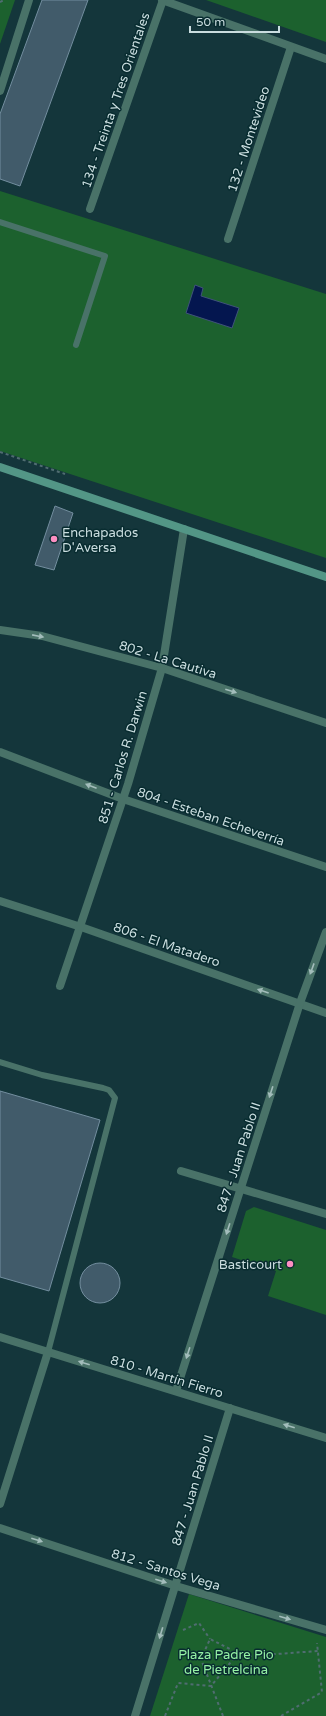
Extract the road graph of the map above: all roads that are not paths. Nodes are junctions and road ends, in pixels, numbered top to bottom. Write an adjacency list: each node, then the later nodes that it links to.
1 (29, 0): 5 (street)
2 (162, 0): 3 (street); 6 (street, 134 - Treinta y Tres Orientales)
3 (291, 47): 4 (street); 8 (street, 132 - Montevideo)
4 (326, 60)
5 (0, 91)
6 (90, 209)
7 (0, 222): 9 (lane)
8 (228, 238)
9 (76, 345)
10 (0, 467): 11 (main road)
11 (184, 529): 12 (main road); 14 (street, 851 - Carlos R. Darwin)
12 (326, 577)
13 (0, 630): 14 (street, 802 - La Cautiva, one-way to 14)
14 (162, 668): 15 (street, 802 - La Cautiva, one-way to 15); 17 (street, 851 - Carlos R. Darwin)
15 (326, 723)
16 (0, 752): 17 (street, 804 - Esteban Echeverría, one-way to 16)
17 (123, 799): 18 (street, 804 - Esteban Echeverría); 20 (street, 851 - Carlos R. Darwin)
18 (326, 867)
19 (0, 901): 20 (street, 806 - El Matadero)
20 (80, 927): 22 (street, 851 - Carlos R. Darwin); 23 (street, 806 - El Matadero, one-way to 20)
21 (326, 932): 23 (street, 847 - Juan Pablo II, one-way to 23)
22 (60, 986)
23 (300, 1003): 24 (street, 806 - El Matadero); 27 (street, 847 - Juan Pablo II, one-way to 27)
24 (326, 1013)
25 (0, 1062): 30 (lane)
26 (181, 1171): 27 (street)
27 (241, 1188): 28 (street); 31 (street, 847 - Juan Pablo II, one-way to 31)
28 (326, 1214)
29 (0, 1337): 30 (street, 810 - Martín Fierro)
30 (48, 1352): 31 (street, 810 - Martín Fierro, one-way to 30); 34 (street)
31 (176, 1391): 32 (street, 810 - Martín Fierro)
32 (230, 1408): 33 (street, 810 - Martín Fierro, one-way to 32); 36 (street, 847 - Juan Pablo II)
33 (326, 1438)
34 (0, 1504)
35 (0, 1528): 36 (street, 812 - Santos Vega, one-way to 36)
36 (176, 1586): 37 (street, 812 - Santos Vega, one-way to 37); 38 (street, 847 - Juan Pablo II, one-way to 38)
37 (326, 1630)
38 (135, 1716)

